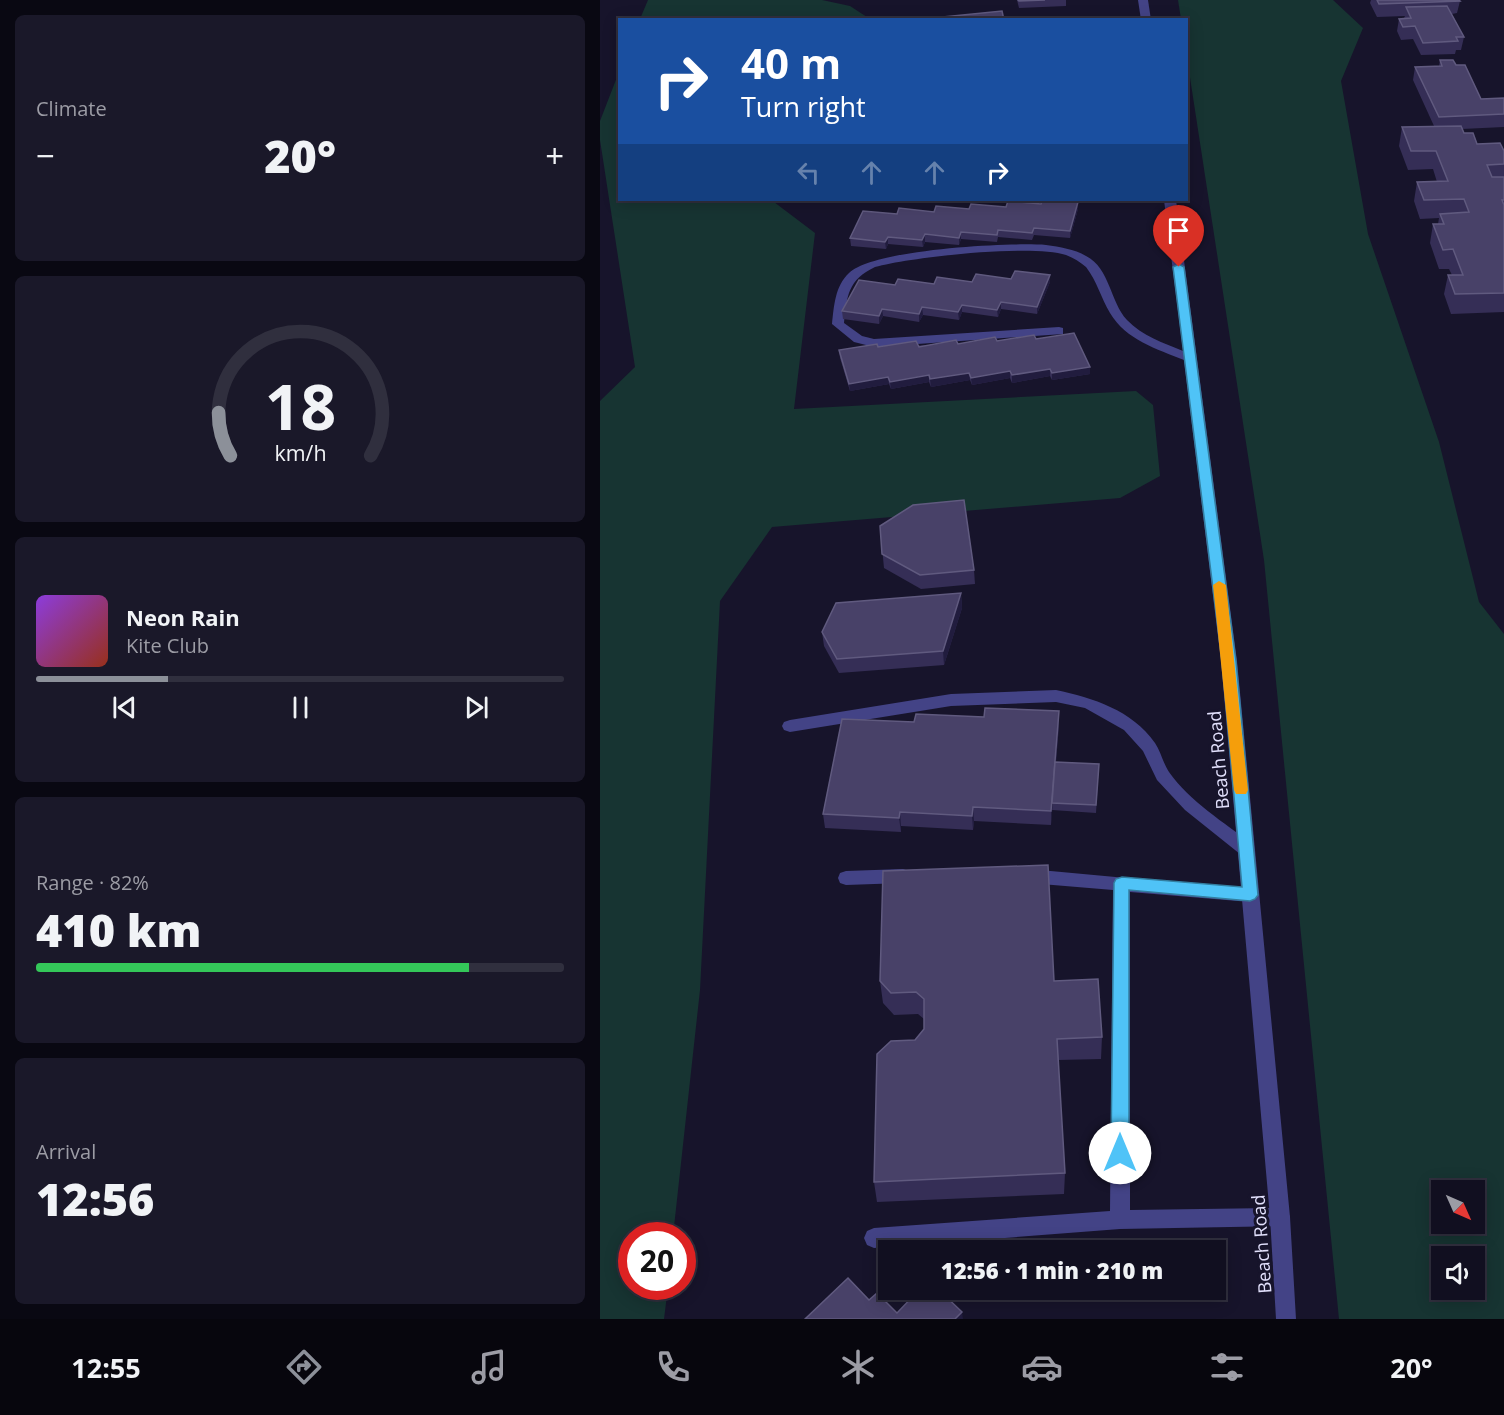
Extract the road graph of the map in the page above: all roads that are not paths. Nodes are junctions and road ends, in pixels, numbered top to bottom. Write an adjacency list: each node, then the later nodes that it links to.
1 (1143, 0): 2 (street)
2 (1146, 18)
3 (1170, 201): 5 (street, Beach Road)
4 (1059, 331): 5 (street)
5 (1190, 358): 7 (street, Beach Road)
6 (790, 726): 7 (street)
7 (1246, 849): 12 (street, Beach Road)
8 (924, 875): 10 (street)
9 (1016, 876): 11 (street)
10 (846, 878)
11 (1122, 883): 12 (street); 14 (street)
12 (1250, 895): 13 (street, Beach Road)
13 (1280, 1217): 14 (street); 16 (street, Beach Road)
14 (1120, 1220): 15 (street)
15 (874, 1238)
16 (1286, 1319)

